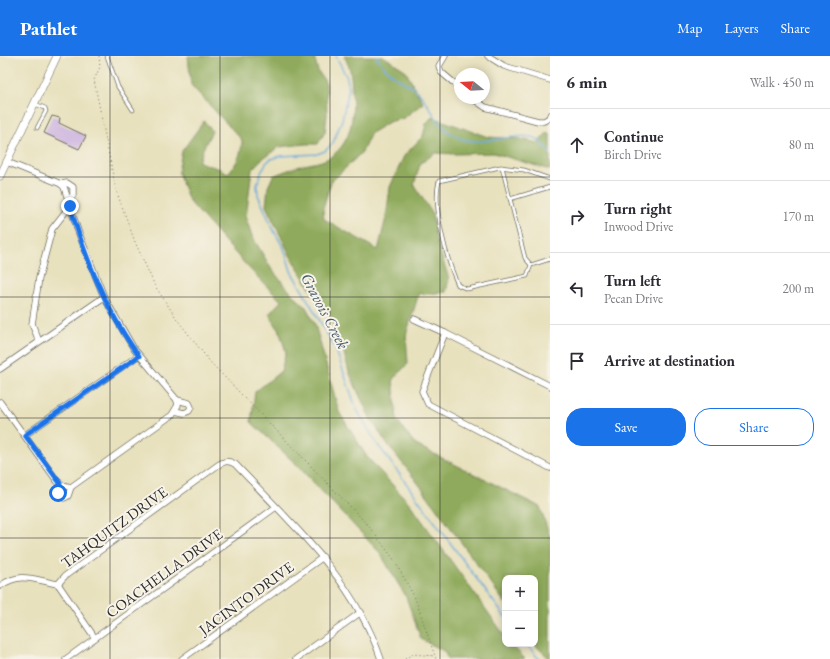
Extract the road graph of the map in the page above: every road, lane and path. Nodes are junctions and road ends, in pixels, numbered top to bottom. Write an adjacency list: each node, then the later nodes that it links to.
1 (57, 56): 8 (street)
2 (99, 56): 40 (path)
3 (107, 56): 10 (lane)
4 (445, 56): 7 (street)
5 (488, 56): 6 (street)
6 (550, 80)
7 (454, 83)
8 (35, 104): 12 (lane); 13 (street)
9 (482, 104): 11 (street)
10 (133, 110)
11 (550, 115)
12 (37, 128)
13 (7, 162): 15 (street); 19 (street)
14 (502, 167): 16 (lane); 18 (lane); 21 (lane)
15 (0, 176)
16 (550, 179)
17 (550, 187): 18 (lane)
18 (510, 199): 21 (lane)
19 (70, 203): 22 (street); 25 (street)
20 (550, 259): 21 (lane)
21 (531, 265)
22 (104, 297): 25 (street); 26 (street)
23 (414, 319): 24 (street)
24 (445, 333): 28 (street); 31 (street)
25 (39, 341): 27 (street)
26 (139, 356): 30 (street); 33 (street)
27 (0, 369)
28 (550, 386)
29 (0, 402): 30 (street)
30 (25, 435): 32 (street)
31 (550, 468)
32 (60, 483): 33 (street); 33 (street)
33 (69, 487)
34 (276, 507): 35 (street); 36 (street, TAHQUITZ DRIVE); 39 (street, COACHELLA DRIVE)
35 (323, 557): 38 (street); 42 (street, JACINTO DRIVE)
36 (58, 584): 37 (street); 39 (street, TAHQUITZ DRIVE)
37 (0, 586)
38 (361, 612): 43 (street); 44 (street)
39 (95, 638): 41 (street, COACHELLA DRIVE)
40 (435, 656): 45 (path); 46 (path)
41 (66, 659)
42 (182, 659)
43 (296, 659)
44 (381, 659)
45 (405, 659)
46 (436, 659)

